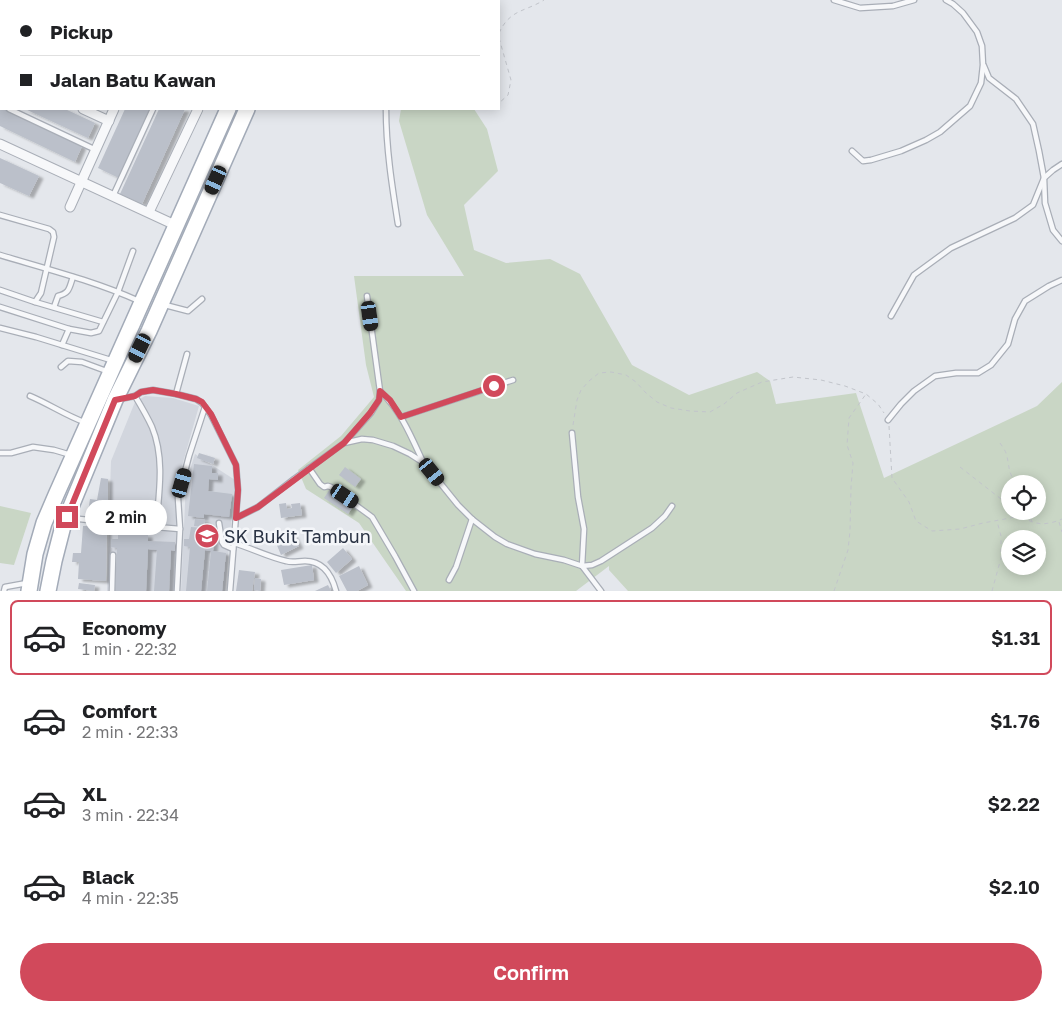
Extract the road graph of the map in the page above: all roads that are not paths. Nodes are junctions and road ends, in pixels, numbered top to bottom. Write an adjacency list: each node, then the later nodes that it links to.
1 (834, 0): 2 (lane)
2 (914, 0)
3 (946, 0): 4 (lane)
4 (983, 65): 16 (lane); 18 (lane)
5 (11, 110): 15 (lane)
6 (85, 110): 13 (street)
7 (114, 110): 13 (street)
8 (152, 110): 20 (lane)
9 (198, 110): 22 (street)
10 (228, 110): 25 (main road)
11 (247, 110): 38 (main road)
12 (386, 110): 24 (lane)
13 (109, 121): 15 (street)
14 (0, 144): 19 (street)
15 (96, 150): 19 (street)
16 (852, 151)
17 (1062, 164): 18 (lane)
18 (1044, 178): 26 (lane); 41 (lane)
19 (82, 181): 20 (street); 21 (street)
20 (114, 196): 22 (street)
21 (70, 207)
22 (148, 212): 25 (street)
23 (0, 215): 29 (lane)
24 (398, 224)
25 (175, 225): 37 (main road)
26 (1062, 241)
27 (133, 250): 33 (lane)
28 (0, 255): 29 (lane)
29 (47, 269): 30 (lane); 36 (lane)
30 (73, 277): 33 (lane); 40 (lane)
31 (1062, 280): 57 (lane)
32 (0, 290): 36 (lane)
33 (118, 292): 37 (lane); 42 (lane)
34 (367, 296): 50 (lane)
35 (202, 299): 38 (lane)
36 (35, 302): 40 (lane)
37 (141, 302): 48 (main road)
38 (161, 304): 54 (main road)
39 (0, 307): 44 (lane)
40 (54, 307): 42 (lane)
41 (891, 316)
42 (103, 322): 44 (lane)
43 (0, 328): 45 (lane)
44 (69, 329): 45 (lane)
45 (62, 345): 48 (lane)
46 (187, 354): 51 (lane)
47 (61, 367): 48 (lane)
48 (113, 367): 58 (main road)
49 (513, 380): 56 (lane)
50 (380, 391): 56 (lane); 60 (lane)
51 (176, 394): 53 (lane); 55 (lane)
52 (30, 396): 58 (lane)
53 (135, 396): 54 (lane); 71 (lane)
54 (115, 400): 66 (main road)
55 (205, 407): 67 (lane); 71 (lane)
56 (401, 417): 63 (lane)
57 (888, 420)
58 (88, 424): 62 (main road)
59 (572, 434): 75 (lane)
60 (344, 443): 63 (lane); 64 (lane)
61 (0, 453): 62 (lane)
62 (73, 456): 77 (main road)
63 (424, 463): 68 (lane)
64 (309, 468): 67 (lane); 84 (lane)
65 (672, 506): 75 (lane)
66 (67, 517): 69 (lane); 79 (main road)
67 (236, 518): 72 (lane)
68 (472, 519): 75 (lane); 76 (lane)
69 (98, 521)
70 (219, 523): 73 (lane)
71 (180, 529): 81 (lane)
72 (234, 543): 73 (lane); 83 (lane)
73 (233, 549): 82 (lane)
74 (113, 554): 80 (lane)
75 (582, 566): 85 (lane)
76 (448, 580)
77 (30, 587): 78 (lane)
78 (4, 591)
79 (48, 591)
80 (112, 591)
81 (176, 591)
82 (230, 591)
83 (336, 591)
84 (414, 591)
85 (601, 591)

